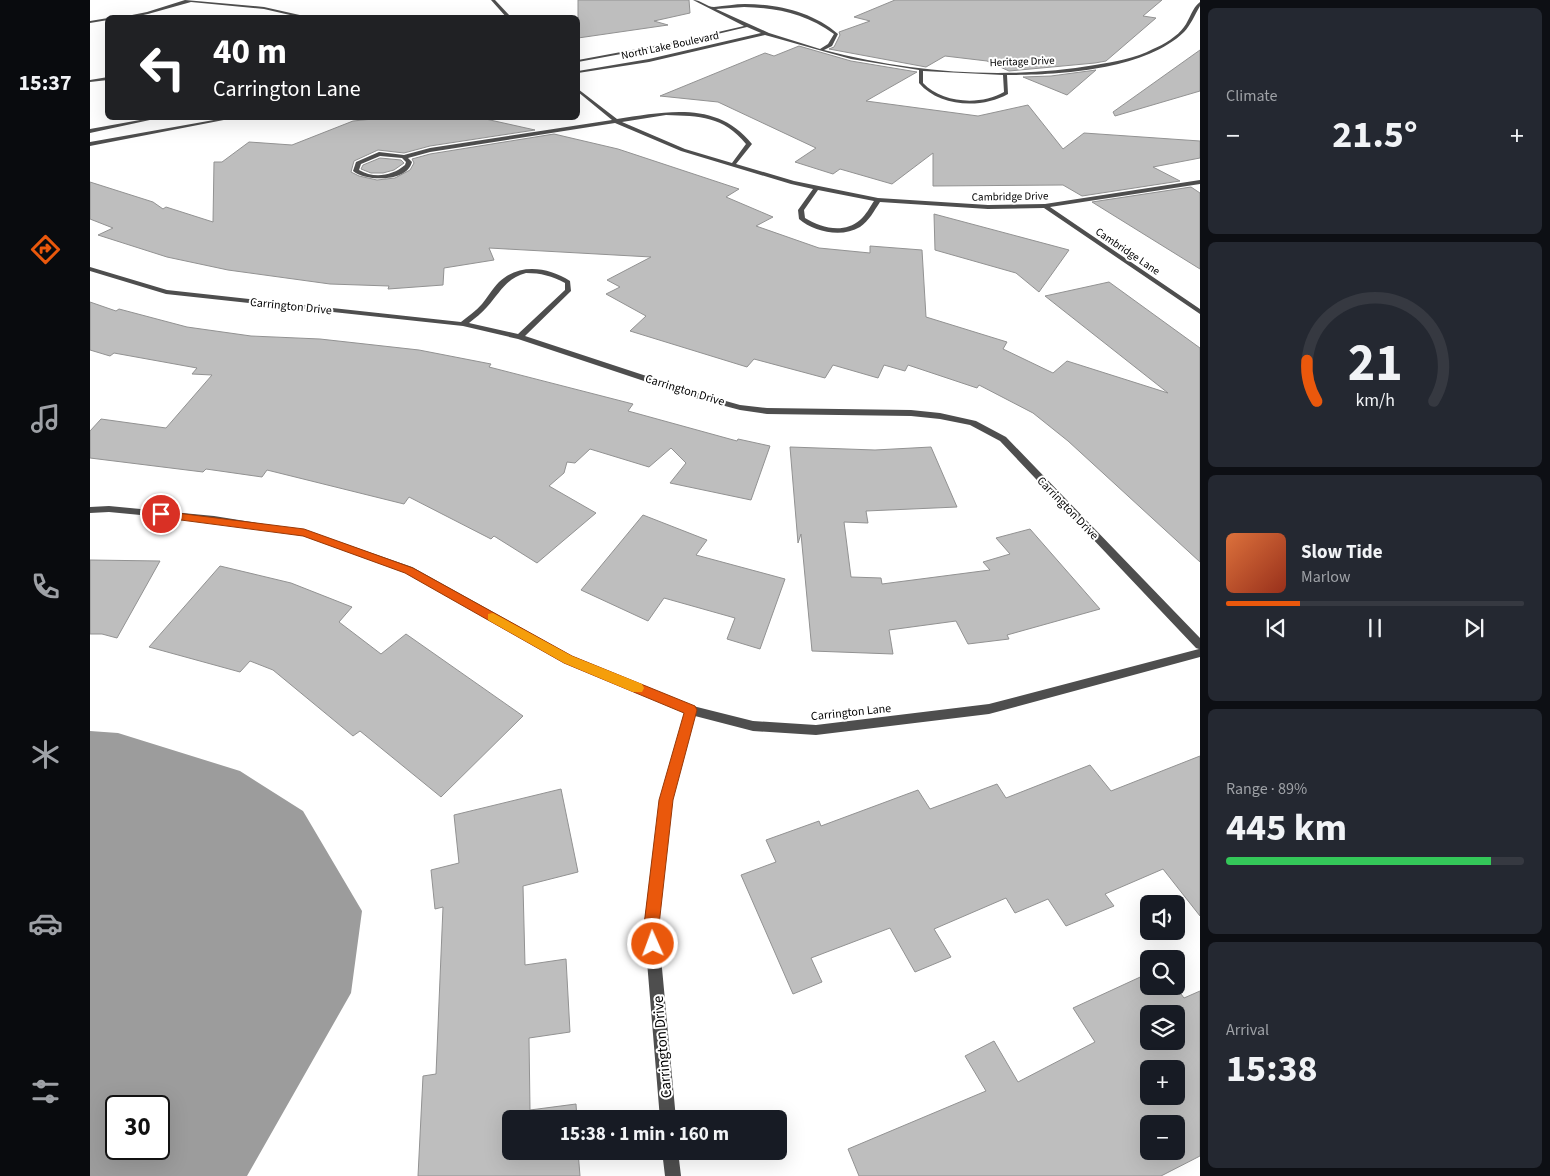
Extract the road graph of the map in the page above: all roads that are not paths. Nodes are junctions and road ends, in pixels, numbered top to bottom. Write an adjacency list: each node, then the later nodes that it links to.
1 (188, 0): 6 (street); 7 (street)
2 (493, 0): 8 (street)
3 (695, 0): 5 (street, Heritage Drive)
4 (1200, 3): 17 (street, Heritage Drive)
5 (712, 8): 11 (street, Heritage Drive); 13 (street, Heritage Drive)
6 (137, 15)
7 (297, 15)
8 (507, 15)
9 (105, 20): 10 (street)
10 (90, 22)
11 (748, 26): 12 (street, Heritage Drive); 14 (street, North Lake Boulevard)
12 (766, 33): 13 (street, Heritage Drive); 16 (street, North Lake Boulevard)
13 (822, 49): 15 (street, Heritage Drive)
14 (580, 61)
15 (921, 69): 17 (street, Heritage Drive); 17 (street)
16 (580, 72)
17 (1005, 74)
18 (105, 78): 19 (street)
19 (90, 81)
20 (580, 92): 23 (street, Cambridge Drive)
21 (146, 120): 24 (street)
22 (220, 120): 25 (street)
23 (616, 121): 26 (street); 27 (street, Cambridge Drive); 27 (street)
24 (90, 131)
25 (90, 144)
26 (404, 157): 26 (street)
27 (733, 165): 29 (street, Cambridge Drive)
28 (1200, 182): 31 (street, Cambridge Drive)
29 (816, 189): 30 (street, Cambridge Drive); 30 (street)
30 (878, 200): 31 (street, Cambridge Drive)
31 (1045, 206): 33 (street, Cambridge Lane)
32 (90, 269): 34 (street, Carrington Drive)
33 (1200, 312)
34 (463, 324): 35 (street, Carrington Drive); 35 (street)
35 (520, 336): 37 (street, Carrington Drive)
36 (90, 510): 39 (street, Carrington Lane)
37 (1200, 645)
38 (1200, 653): 39 (street, Carrington Lane)
39 (691, 710): 40 (street, Carrington Drive)
40 (667, 1110)
41 (671, 1160): 42 (street)
42 (672, 1176)

